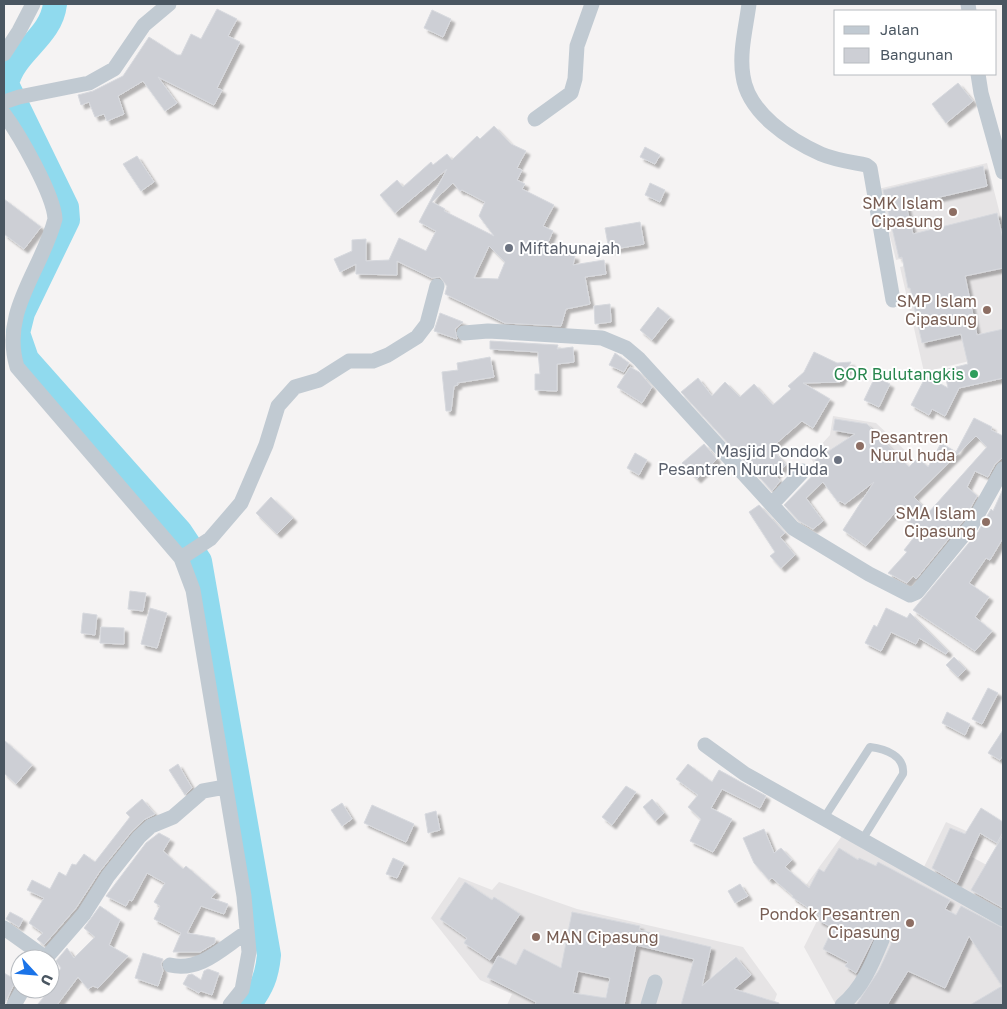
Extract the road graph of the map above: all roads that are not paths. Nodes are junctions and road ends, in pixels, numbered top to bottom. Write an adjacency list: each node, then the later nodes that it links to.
1 (33, 4): 5 (street)
2 (168, 4): 7 (street)
3 (592, 4): 9 (street)
4 (749, 4): 12 (street)
5 (4, 54)
6 (978, 75): 10 (street)
7 (4, 102)
8 (4, 114): 13 (street)
9 (535, 119)
10 (1003, 172)
11 (437, 286): 18 (street)
12 (894, 300)
13 (5, 321): 18 (street)
14 (464, 333): 17 (street)
15 (1003, 469): 17 (street)
16 (803, 471): 17 (street)
17 (772, 504)
18 (183, 556): 20 (street)
19 (705, 745): 21 (street)
20 (225, 788): 25 (street); 28 (street)
21 (824, 818): 22 (street); 22 (lane)
22 (862, 840): 23 (street)
23 (1003, 919)
24 (4, 928): 27 (street)
25 (247, 932): 29 (street); 31 (street)
26 (882, 940): 33 (street)
27 (33, 949)
28 (53, 949)
29 (170, 965)
30 (655, 982): 32 (street)
31 (230, 1005)
32 (648, 1005)
33 (842, 1005)

